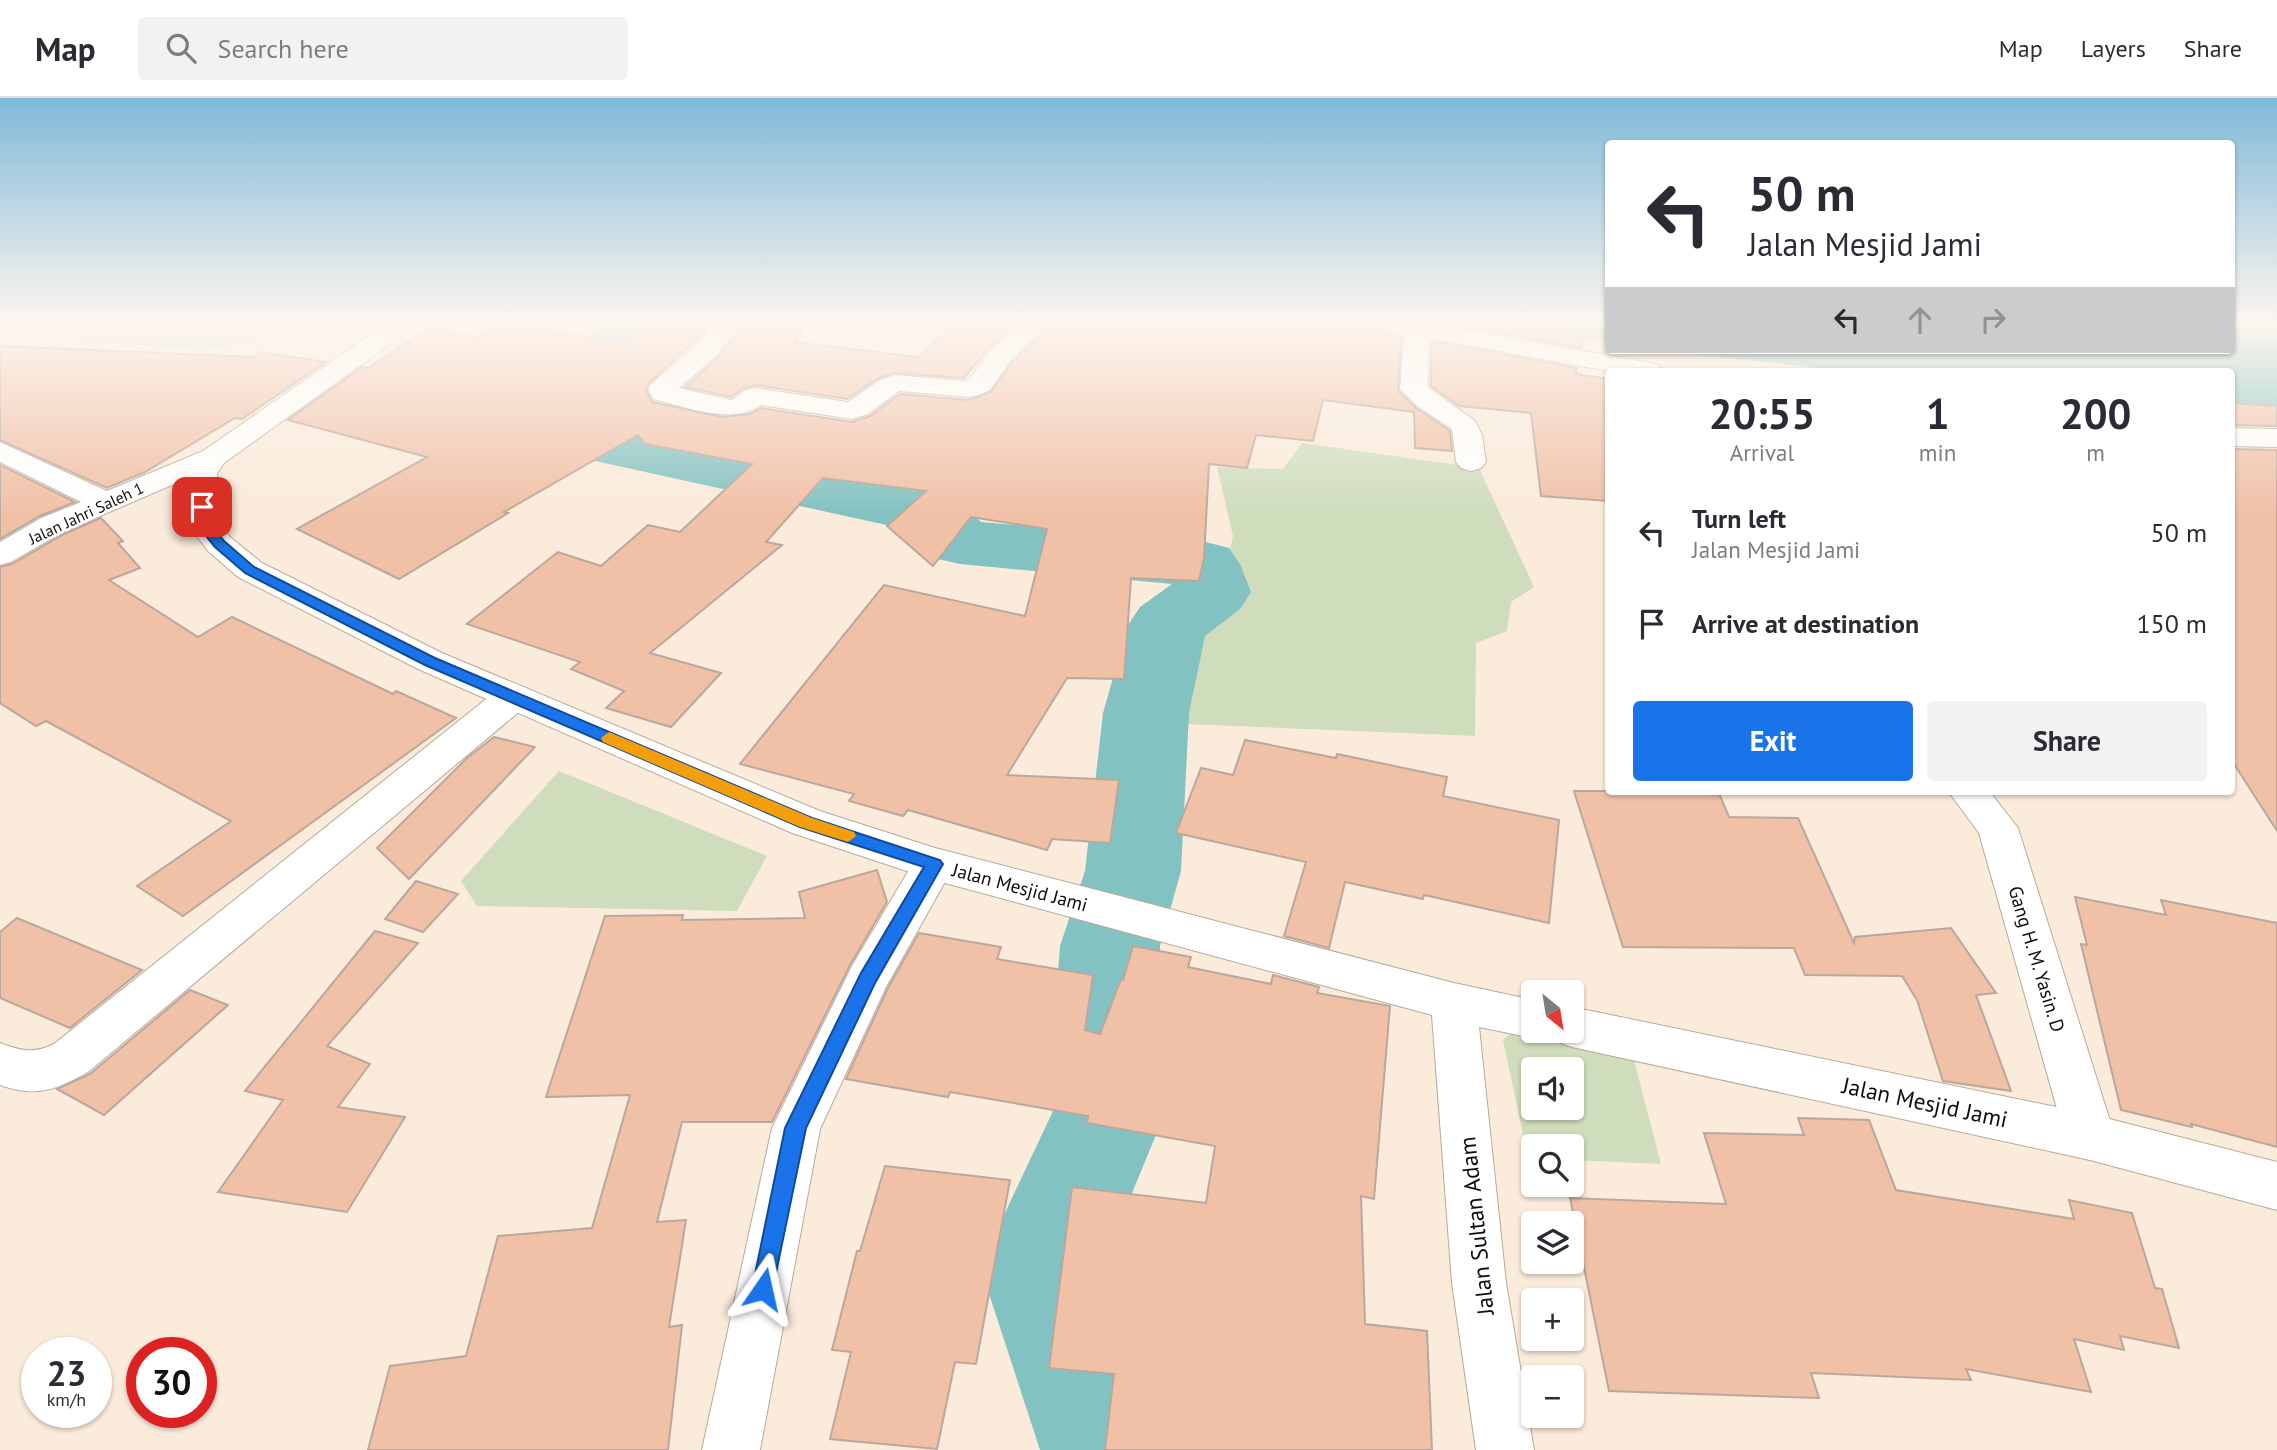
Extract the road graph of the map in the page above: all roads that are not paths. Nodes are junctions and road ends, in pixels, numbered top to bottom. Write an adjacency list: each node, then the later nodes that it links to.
1 (312, 387): 10 (street)
2 (664, 387): 3 (street)
3 (885, 387)
4 (945, 387): 5 (street)
5 (976, 387)
6 (1414, 387): 11 (street)
7 (2235, 437): 8 (street)
8 (2277, 438)
9 (0, 451): 12 (street)
10 (213, 457): 12 (street, Jalan Jahri Saleh 1); 14 (street, Jalan Mesjid Jami)
11 (1471, 462)
12 (106, 502): 13 (street, Jalan Jahri Saleh 1)
13 (0, 555)
14 (513, 697): 16 (street, Jalan Mesjid Jami); 20 (street)
15 (1971, 795): 21 (street, Gang H. M. Yasin. D)
16 (934, 864): 17 (street, Jalan Mesjid Jami); 23 (street)
17 (1454, 1002): 18 (street, Jalan Mesjid Jami); 24 (street, Jalan Sultan Adam)
18 (1521, 1016)
19 (1584, 1030): 21 (street, Jalan Mesjid Jami)
20 (0, 1064)
21 (2091, 1137): 22 (street, Jalan Mesjid Jami)
22 (2277, 1186)
23 (731, 1450)
24 (1505, 1450)

